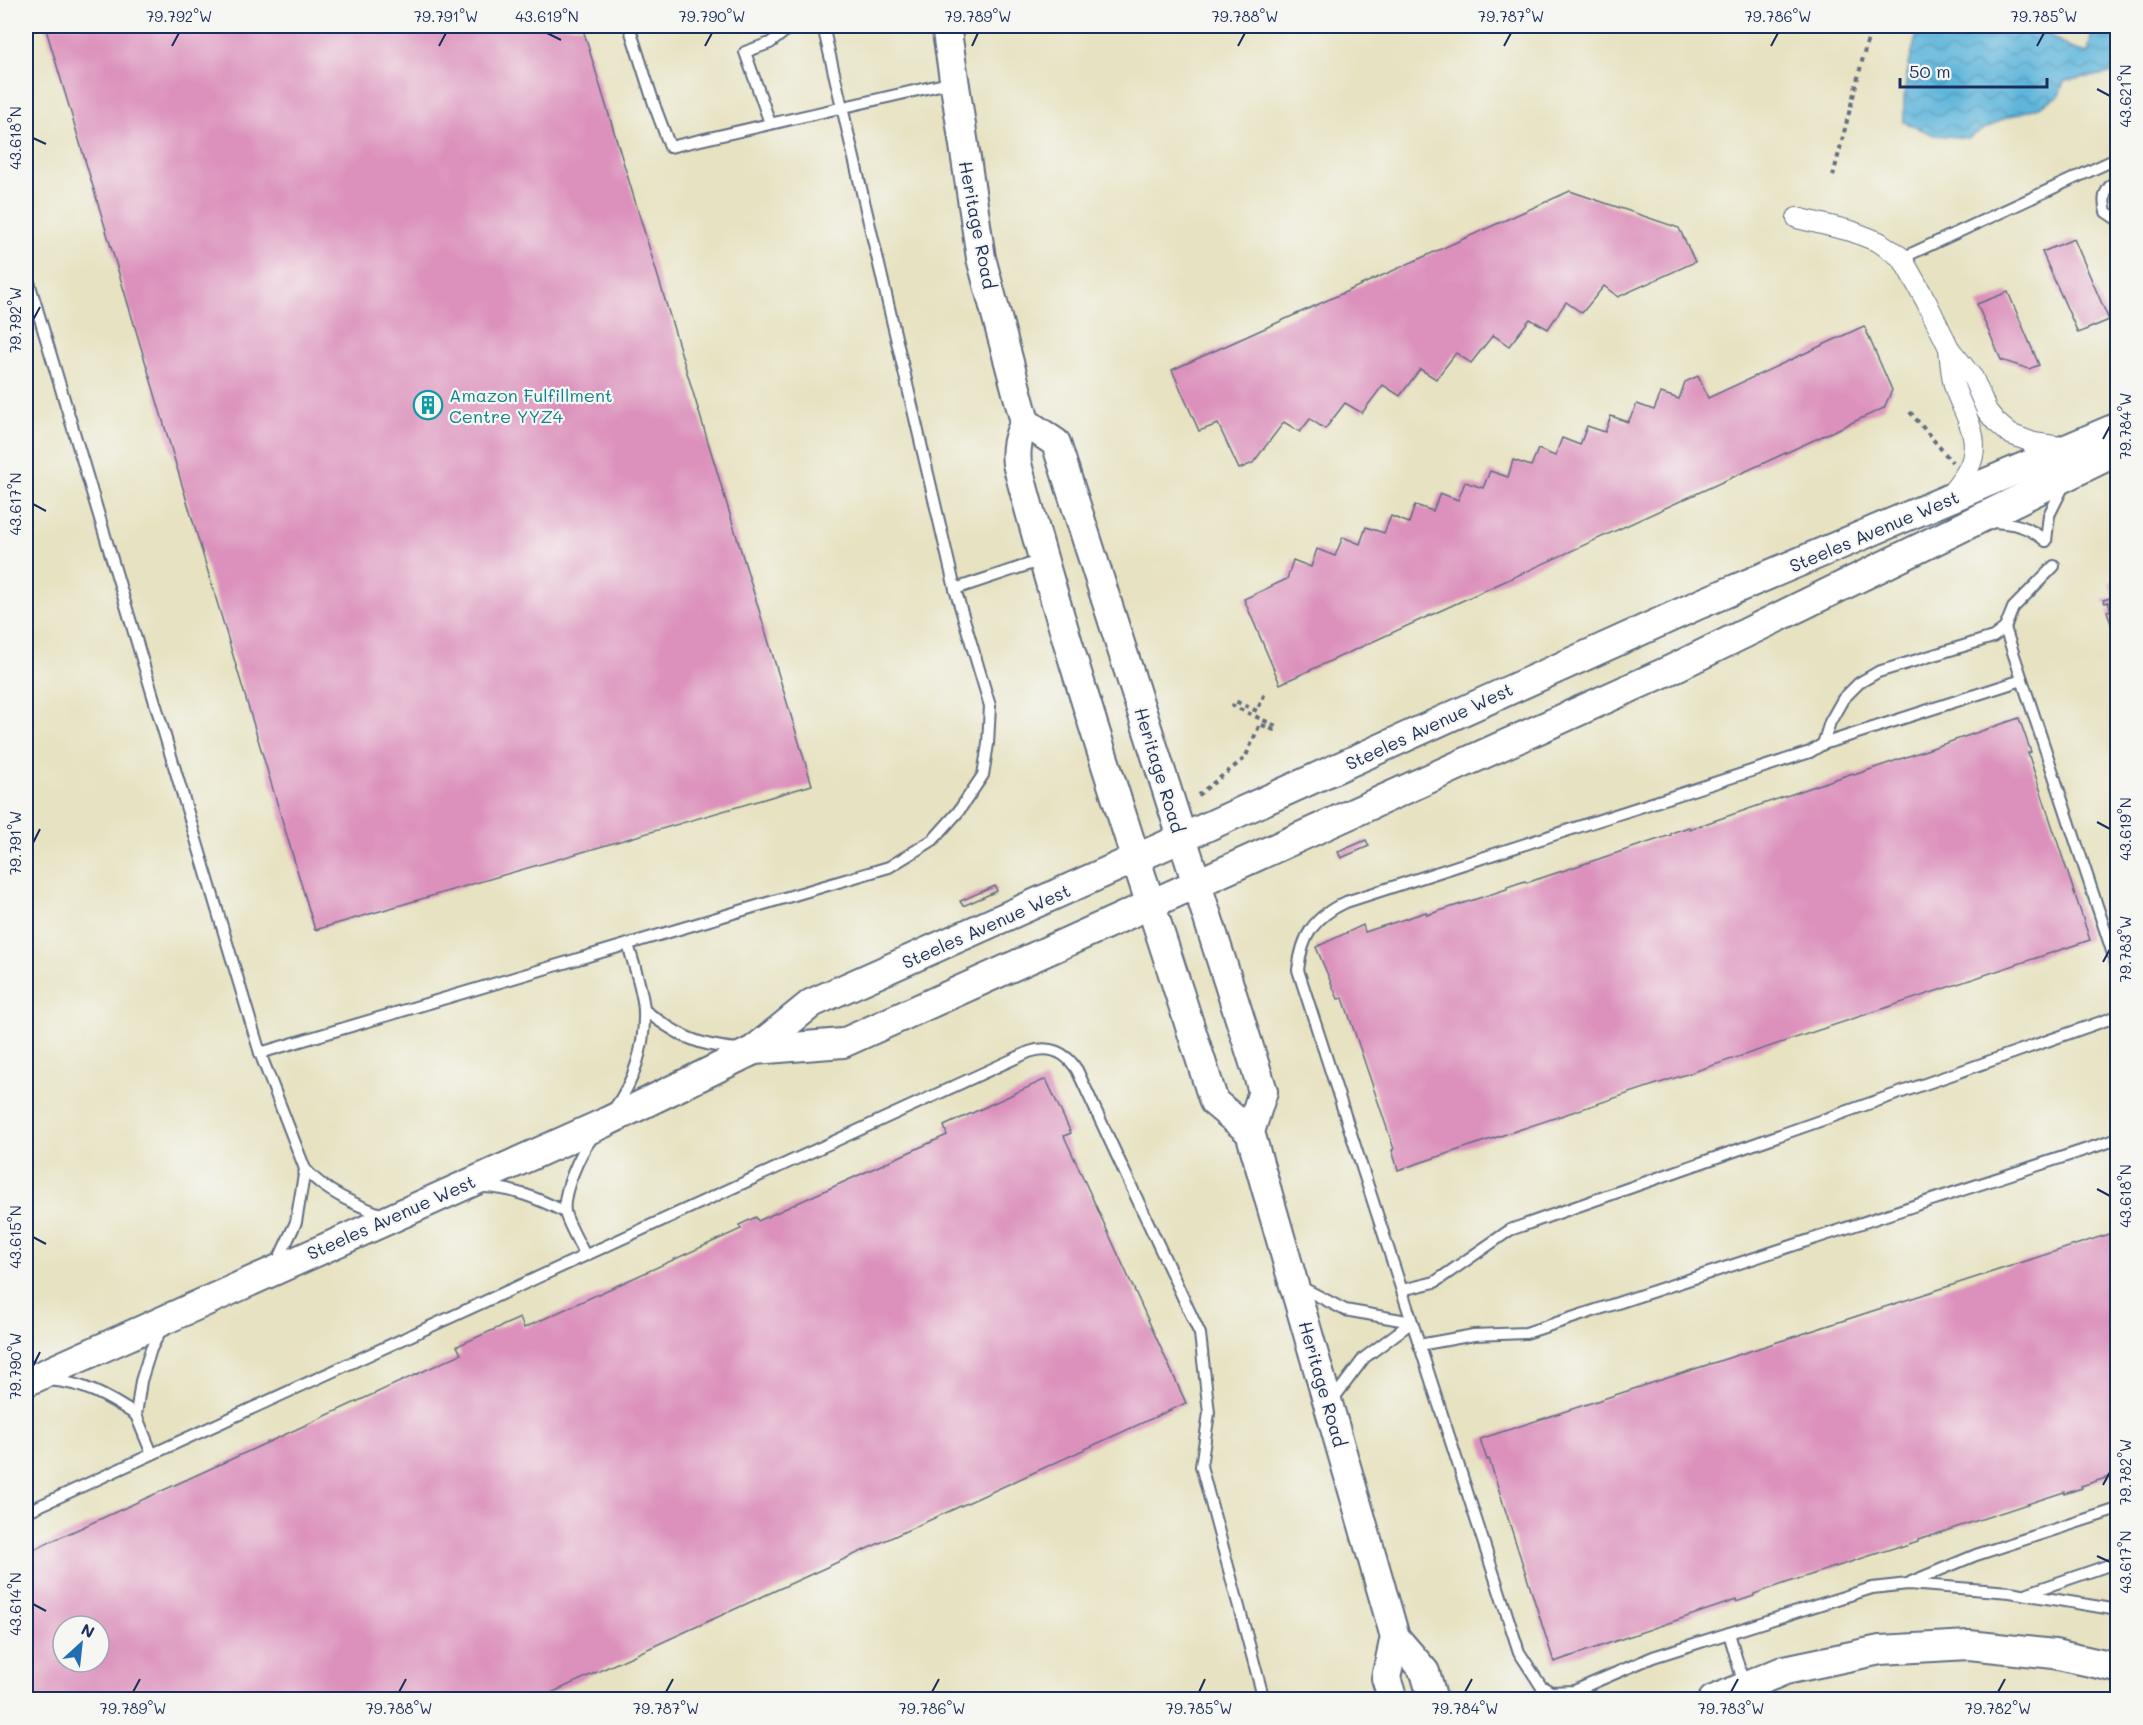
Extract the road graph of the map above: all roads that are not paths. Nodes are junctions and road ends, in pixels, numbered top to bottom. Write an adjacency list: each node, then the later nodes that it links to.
1 (629, 26): 7 (lane)
2 (784, 26): 7 (lane)
3 (823, 26): 6 (lane)
4 (946, 26): 5 (main road, Heritage Road)
5 (953, 82): 6 (lane); 15 (main road, Heritage Road)
6 (841, 107): 7 (lane); 23 (lane)
7 (770, 123)
8 (2118, 158): 12 (lane)
9 (2118, 179): 11 (lane)
10 (1797, 218): 12 (street)
11 (2118, 220)
12 (1902, 258): 14 (street)
13 (26, 272): 36 (lane)
14 (1949, 348): 18 (street); 19 (street)
15 (1025, 422): 21 (main road); 27 (main road, Heritage Road)
16 (2118, 427): 18 (main road, Steeles Avenue West)
17 (2118, 452): 18 (main road, Steeles Avenue West)
18 (2070, 461): 19 (main road, Steeles Avenue West); 20 (main road, Steeles Avenue West); 20 (lane)
19 (1944, 502): 27 (main road, Steeles Avenue West)
20 (1974, 520): 29 (main road, Steeles Avenue West)
21 (1042, 560): 23 (lane); 28 (main road)
22 (2054, 566): 24 (lane)
23 (955, 589): 31 (lane)
24 (2005, 628): 25 (lane); 26 (lane)
25 (2022, 680): 26 (lane); 32 (lane)
26 (1822, 744): 47 (lane)
27 (1182, 839): 28 (main road, Steeles Avenue West); 29 (main road, Heritage Road)
28 (1136, 859): 30 (main road); 35 (main road, Steeles Avenue West)
29 (1196, 884): 30 (main road, Steeles Avenue West); 38 (main road, Heritage Road)
30 (1151, 904): 35 (main road, Steeles Avenue West); 38 (main road)
31 (628, 944): 33 (lane); 36 (lane)
32 (2118, 969)
33 (644, 1010): 35 (lane); 37 (lane)
34 (2118, 1016): 47 (lane)
35 (754, 1050): 37 (main road, Steeles Avenue West)
36 (260, 1053): 40 (lane)
37 (603, 1123): 41 (main road, Steeles Avenue West); 42 (lane)
38 (1250, 1132): 46 (main road, Heritage Road)
39 (2118, 1139): 50 (lane)
40 (305, 1169): 43 (lane); 45 (lane)
41 (462, 1186): 42 (lane); 43 (main road, Steeles Avenue West)
42 (565, 1212): 44 (lane)
43 (390, 1218): 45 (main road, Steeles Avenue West)
44 (585, 1255): 54 (lane); 65 (lane)
45 (275, 1269): 48 (main road, Steeles Avenue West)
46 (1294, 1282): 49 (lane); 52 (main road, Heritage Road)
47 (1402, 1290): 49 (lane)
48 (167, 1318): 51 (main road, Steeles Avenue West); 53 (lane)
49 (1412, 1322): 50 (lane); 52 (lane)
50 (1419, 1345): 61 (lane)
51 (29, 1380): 53 (lane)
52 (1329, 1405): 62 (main road, Heritage Road)
53 (136, 1415): 54 (lane)
54 (152, 1455): 56 (lane)
55 (2118, 1509): 58 (lane)
56 (26, 1512)
57 (2118, 1562): 59 (lane)
58 (1908, 1584): 59 (lane); 61 (lane)
59 (2025, 1594): 60 (lane)
60 (2118, 1610)
61 (1729, 1633): 64 (lane)
62 (1395, 1637): 66 (main road, Heritage Road); 67 (main road, Heritage Road)
63 (2118, 1668): 64 (main road)
64 (1744, 1687): 68 (main road)
65 (1264, 1700)
66 (1393, 1700)
67 (1433, 1700)
68 (1713, 1700)

